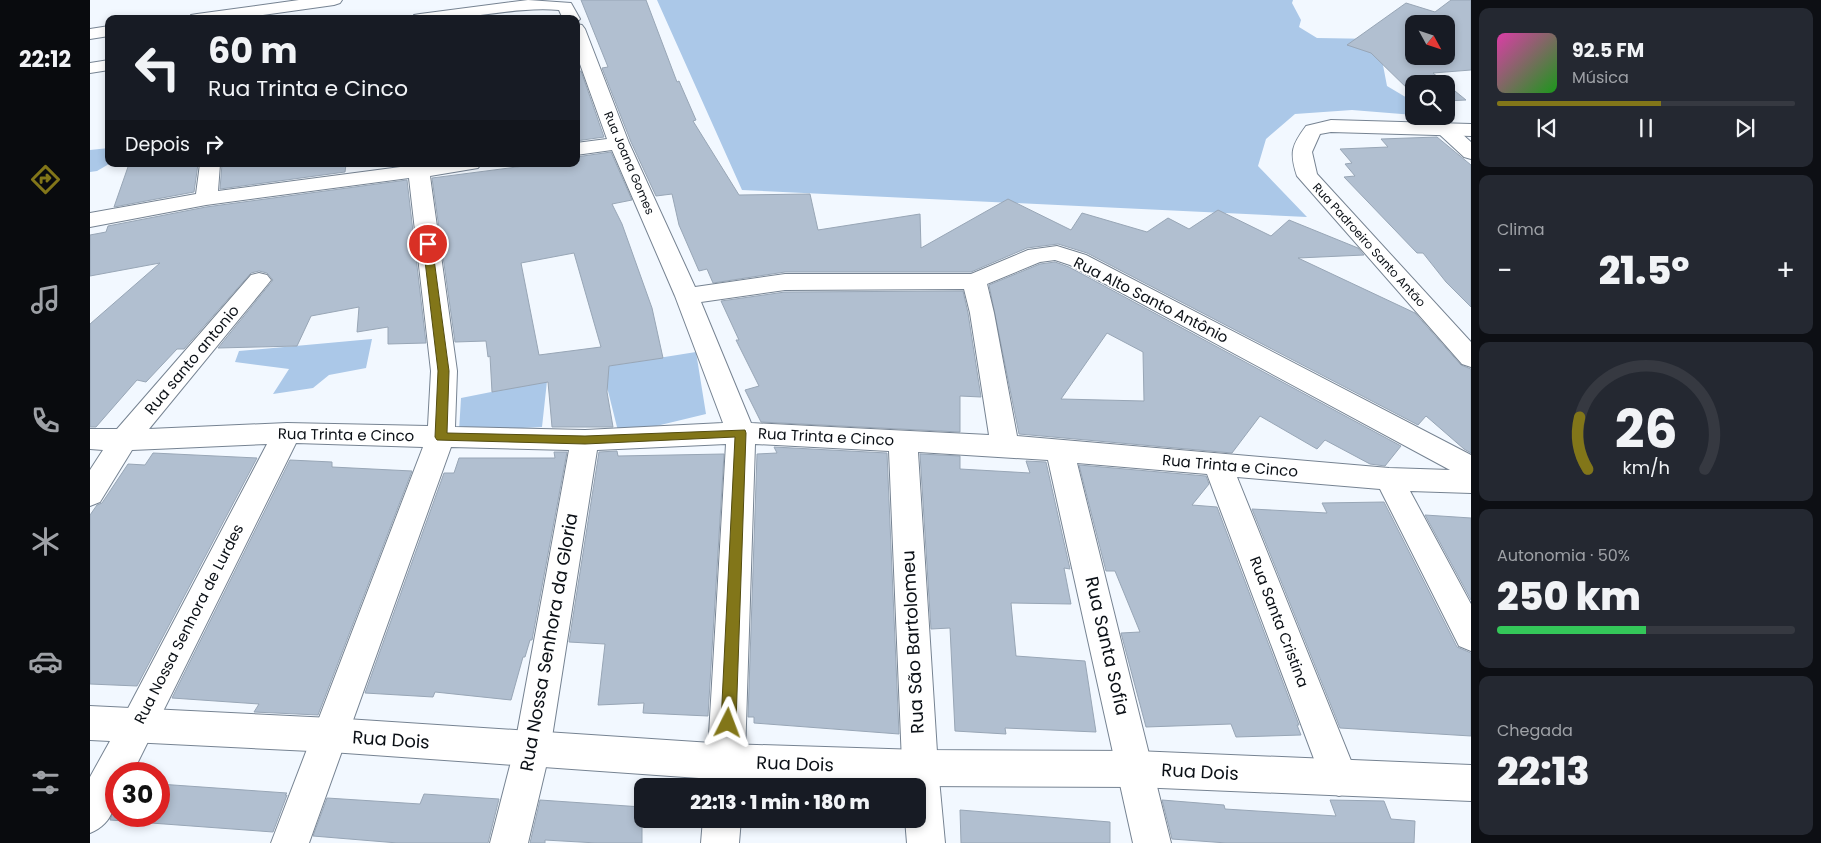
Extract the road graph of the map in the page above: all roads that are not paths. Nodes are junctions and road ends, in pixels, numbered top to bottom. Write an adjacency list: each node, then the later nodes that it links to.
1 (334, 0): 2 (street)
2 (234, 7): 3 (street)
3 (209, 15)
4 (447, 15): 5 (street)
5 (570, 15)
6 (105, 32): 7 (street)
7 (90, 34)
8 (580, 40): 13 (street, Rua Joana Gomes)
9 (105, 66): 10 (street)
10 (90, 68)
11 (1444, 129): 12 (street, Rua Padroeiro Santo Antão); 15 (street); 23 (street, Rua Padroeiro Santo Antão)
12 (1471, 130)
13 (619, 143): 14 (street); 22 (street, Rua Joana Gomes)
14 (580, 148)
15 (1471, 153)
16 (210, 167): 18 (street)
17 (418, 167): 18 (street); 26 (street)
18 (206, 199): 19 (street)
19 (90, 220)
20 (259, 280): 28 (street, Rua santo antonio)
21 (974, 281): 22 (street, Rua Alto Santo Antônio); 31 (street); 34 (street, Rua Alto Santo Antônio)
22 (687, 296): 25 (street, Rua Joana Gomes)
23 (1471, 358)
24 (287, 433): 26 (street, Rua Trinta e Cinco); 28 (street, Rua Trinta e Cinco); 40 (street, Rua Nossa Senhora de Lurdes)
25 (741, 433): 29 (street, Rua Trinta e Cinco); 30 (street, Rua Trinta e Cinco); 45 (street)
26 (441, 437): 29 (street, Rua Trinta e Cinco); 41 (street)
27 (90, 439): 28 (street, Rua Trinta e Cinco)
28 (124, 440): 37 (street, Rua santo antonio)
29 (585, 440): 42 (street, Rua Nossa Senhora da Gloria)
30 (903, 441): 31 (street, Rua Trinta e Cinco); 43 (street, Rua São Bartolomeu)
31 (1005, 446): 32 (street, Rua Trinta e Cinco)
32 (1060, 450): 33 (street, Rua Trinta e Cinco); 44 (street, Rua Santa Sofia)
33 (1218, 466): 35 (street, Rua Trinta e Cinco); 46 (street, Rua Santa Cristina)
34 (1471, 468)
35 (1389, 479): 36 (street, Rua Trinta e Cinco); 38 (street)
36 (1471, 482)
37 (90, 494)
38 (1471, 636)
39 (90, 723): 40 (street, Rua Dois)
40 (138, 726): 41 (street, Rua Dois); 48 (street, Rua Nossa Senhora de Lurdes)
41 (331, 735): 42 (street, Rua Dois); 50 (street)
42 (532, 750): 45 (street, Rua Dois); 51 (street, Rua Nossa Senhora da Gloria)
43 (920, 768): 44 (street, Rua Dois); 45 (street, Rua Dois); 53 (street, Rua São Bartolomeu)
44 (1136, 769): 46 (street, Rua Dois); 54 (street, Rua Santa Sofia)
45 (726, 774)
46 (1339, 778): 47 (street, Rua Dois)
47 (1471, 783)
48 (90, 814)
49 (721, 828): 52 (street)
50 (290, 843)
51 (509, 843)
52 (720, 843)
53 (926, 843)
54 (1152, 843)

